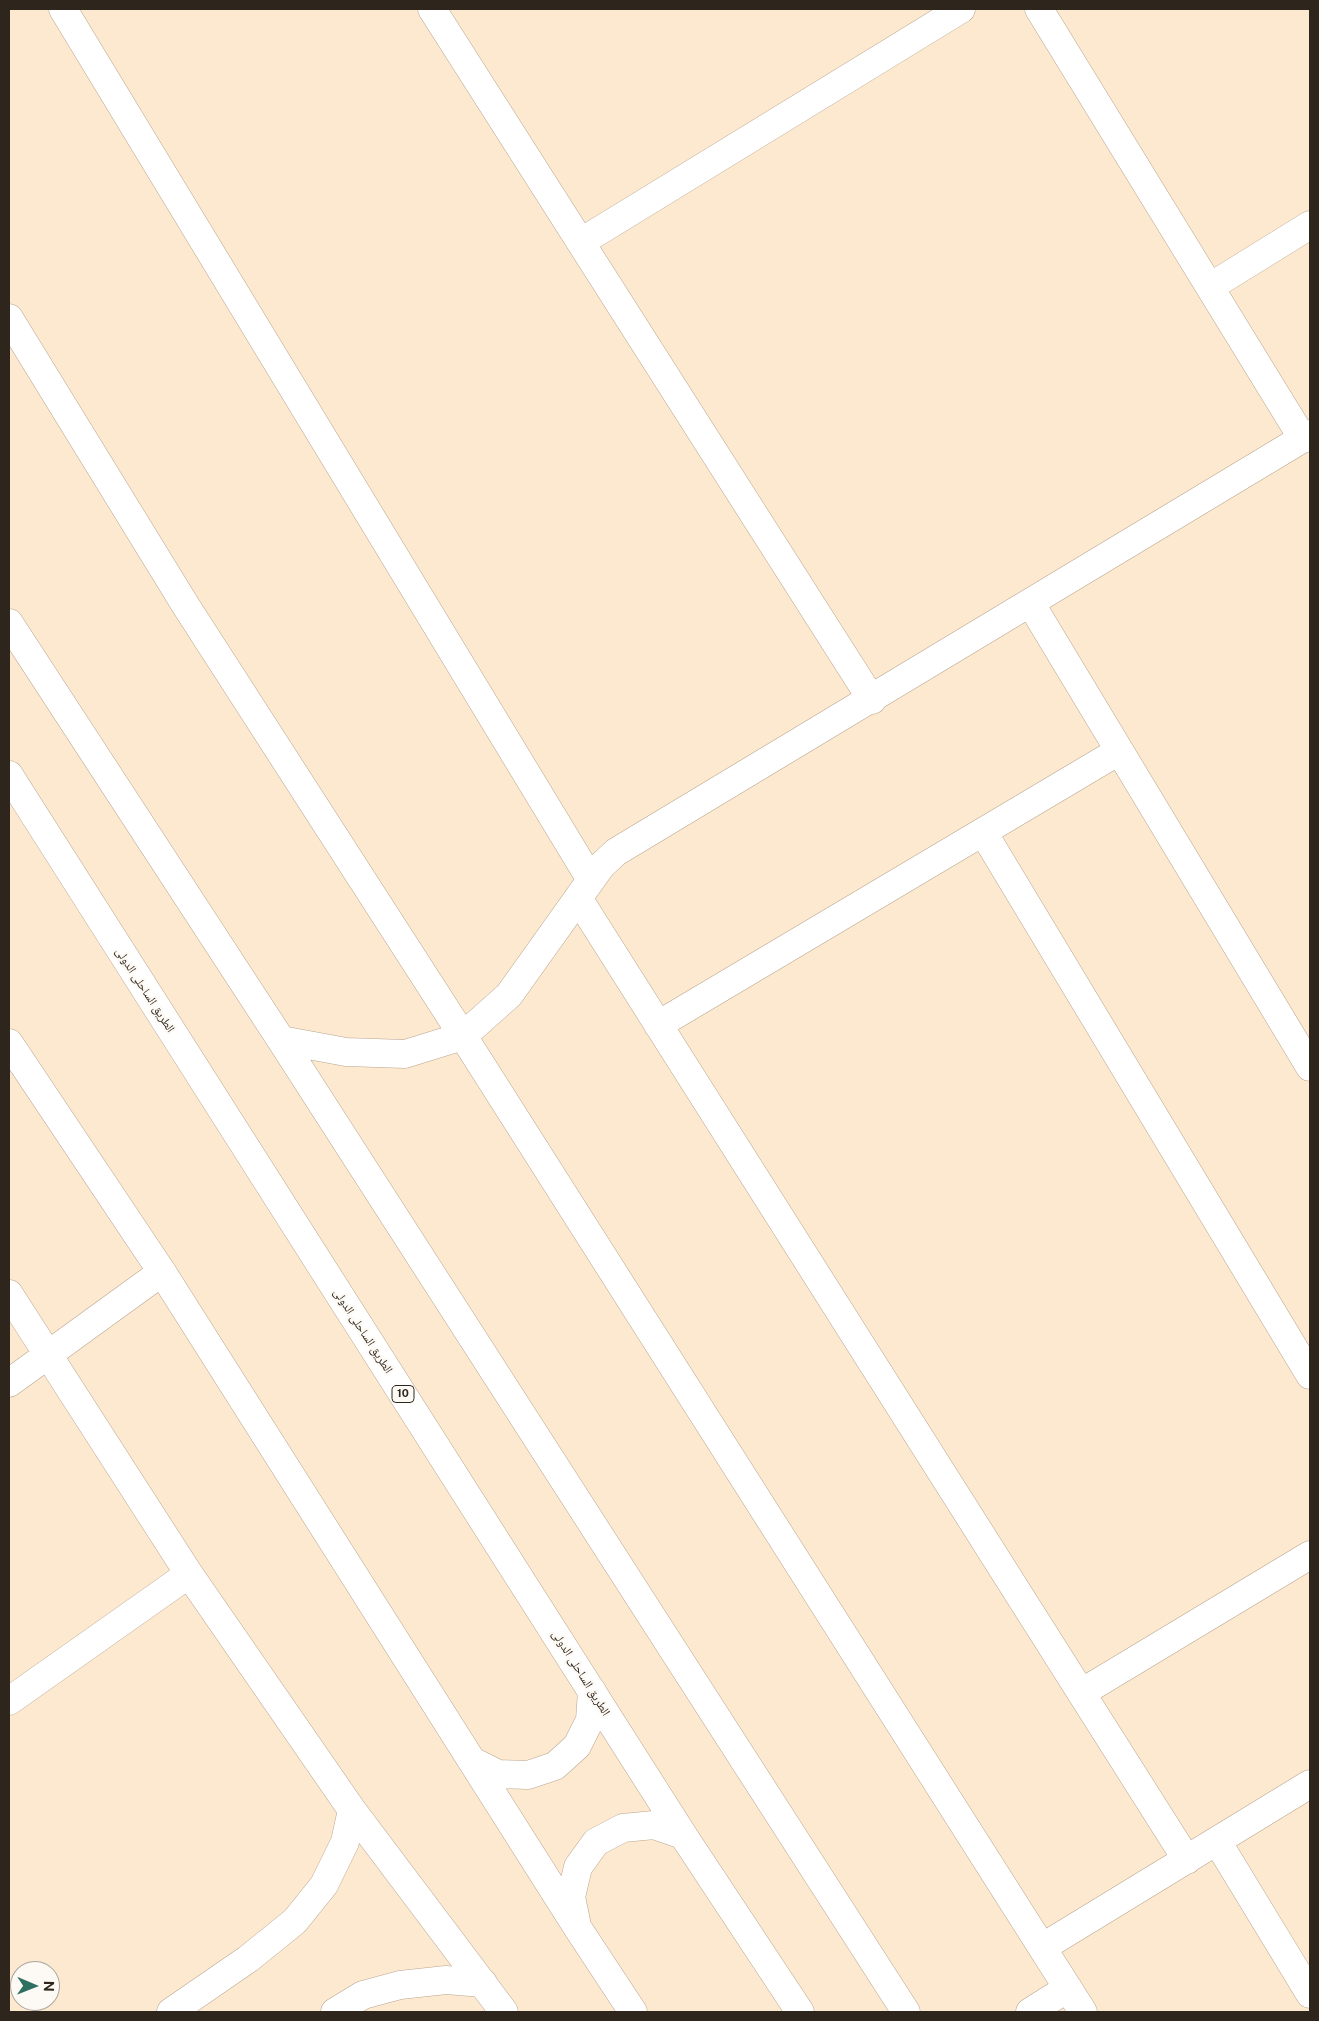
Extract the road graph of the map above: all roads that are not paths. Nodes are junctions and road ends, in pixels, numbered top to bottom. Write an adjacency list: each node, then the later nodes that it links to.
1 (63, 9): 16 (main road)
2 (432, 9): 6 (main road)
3 (961, 9): 6 (main road)
4 (1039, 9): 7 (main road)
5 (1310, 225): 7 (main road)
6 (581, 242): 12 (main road)
7 (1210, 287): 9 (main road)
8 (9, 318): 18 (main road)
9 (1307, 436): 10 (main road)
10 (1031, 604): 12 (main road); 13 (main road)
11 (9, 623): 19 (main road)
12 (872, 700): 16 (main road)
13 (1119, 751): 15 (main road); 21 (main road)
14 (9, 776): 29 (main road, الطريق الساحلى الدولى / 10)
15 (982, 832): 17 (main road); 25 (main road)
16 (585, 889): 17 (main road); 18 (main road)
17 (658, 1025): 30 (main road)
18 (463, 1036): 19 (main road); 39 (main road)
19 (281, 1040): 48 (main road)
20 (9, 1043): 22 (main road)
21 (1310, 1067)
22 (162, 1272): 24 (main road); 32 (main road)
23 (9, 1294): 24 (main road)
24 (48, 1354): 26 (main road); 28 (main road)
25 (1310, 1375)
26 (9, 1383)
27 (1310, 1555): 30 (main road)
28 (189, 1574): 31 (main road); 34 (main road)
29 (592, 1691): 32 (main road); 35 (main road, الطريق الساحلى الدولى / 10)
30 (1081, 1693): 37 (main road)
31 (9, 1701)
32 (472, 1762): 38 (main road)
33 (1310, 1784): 36 (main road)
34 (352, 1810): 40 (main road); 43 (main road)
35 (683, 1835): 38 (main road); 47 (main road, الطريق الساحلى الدولى / 10)
36 (1218, 1841): 37 (main road); 42 (main road)
37 (1187, 1860): 39 (main road)
38 (577, 1927): 46 (main road)
39 (1043, 1947): 41 (main road)
40 (483, 1983): 44 (main road); 45 (main road)
41 (1068, 1988): 49 (main road); 50 (main road)
42 (1310, 1994)
43 (171, 2012)
44 (335, 2012)
45 (504, 2012)
46 (633, 2012)
47 (800, 2012)
48 (906, 2012)
49 (1030, 2012)
50 (1083, 2012)

